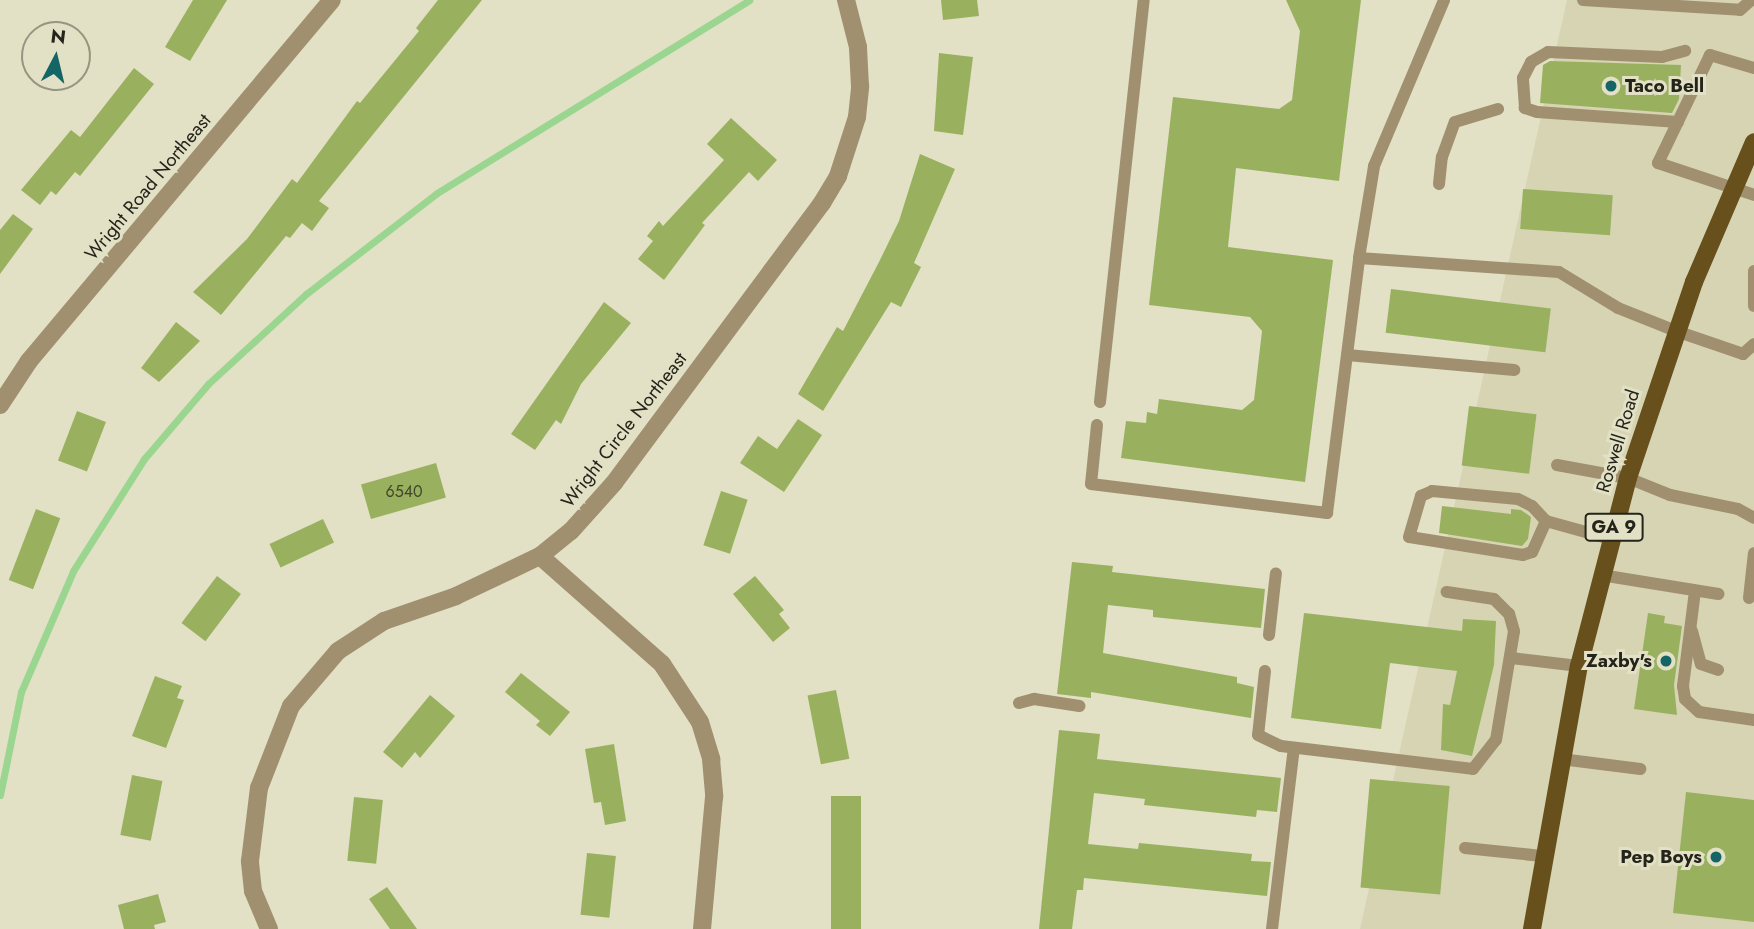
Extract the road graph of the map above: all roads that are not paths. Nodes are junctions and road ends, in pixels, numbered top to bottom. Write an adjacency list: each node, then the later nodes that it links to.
1 (332, 0): 23 (street, Wright Road Northeast)
2 (846, 0): 31 (street, Wright Circle Northeast)
3 (1144, 0): 22 (lane)
4 (1444, 0): 15 (lane)
5 (1583, 0): 6 (lane)
6 (1751, 0)
7 (1685, 51): 10 (lane)
8 (1754, 68): 10 (lane)
9 (1498, 109): 12 (lane)
10 (1678, 122): 13 (lane)
11 (1754, 142): 13 (main road, Roswell Road / GA 9)
12 (1439, 184)
13 (1733, 187): 14 (lane); 18 (main road, Roswell Road / GA 9)
14 (1754, 195)
15 (1359, 258): 18 (lane); 20 (lane)
16 (1754, 271): 17 (lane)
17 (1754, 306)
18 (1676, 331): 19 (lane); 26 (main road, Roswell Road / GA 9)
19 (1754, 344)
20 (1347, 355): 21 (lane); 24 (lane)
21 (1514, 370)
22 (1100, 402)
23 (0, 405)
24 (1097, 425)
25 (1557, 465): 26 (lane)
26 (1628, 478): 27 (lane); 29 (main road, Roswell Road / GA 9)
27 (1754, 518)
28 (1546, 521): 28 (lane); 29 (lane)
29 (1611, 539): 33 (main road, Roswell Road / GA 9)
30 (1754, 553): 37 (lane)
31 (540, 556): 52 (street, Wright Circle Northeast); 53 (street)
32 (1276, 573): 39 (lane)
33 (1601, 575): 34 (lane); 41 (main road, Roswell Road / GA 9)
34 (1695, 591): 36 (lane); 38 (lane)
35 (1447, 592): 40 (lane)
36 (1718, 594)
37 (1749, 598)
38 (1690, 624): 42 (lane); 46 (lane)
39 (1269, 635)
40 (1511, 658): 41 (lane); 47 (lane)
41 (1579, 666): 48 (main road, Roswell Road / GA 9)
42 (1718, 670)
43 (1265, 671): 47 (lane)
44 (1020, 704): 45 (lane)
45 (1079, 706)
46 (1754, 720)
47 (1294, 748): 54 (lane)
48 (1561, 759): 49 (lane); 51 (main road, Roswell Road / GA 9)
49 (1640, 769)
50 (1465, 848): 51 (lane)
51 (1542, 856): 55 (main road, Roswell Road / GA 9)
52 (269, 929)
53 (702, 929)
54 (1272, 929)
55 (1532, 929)

